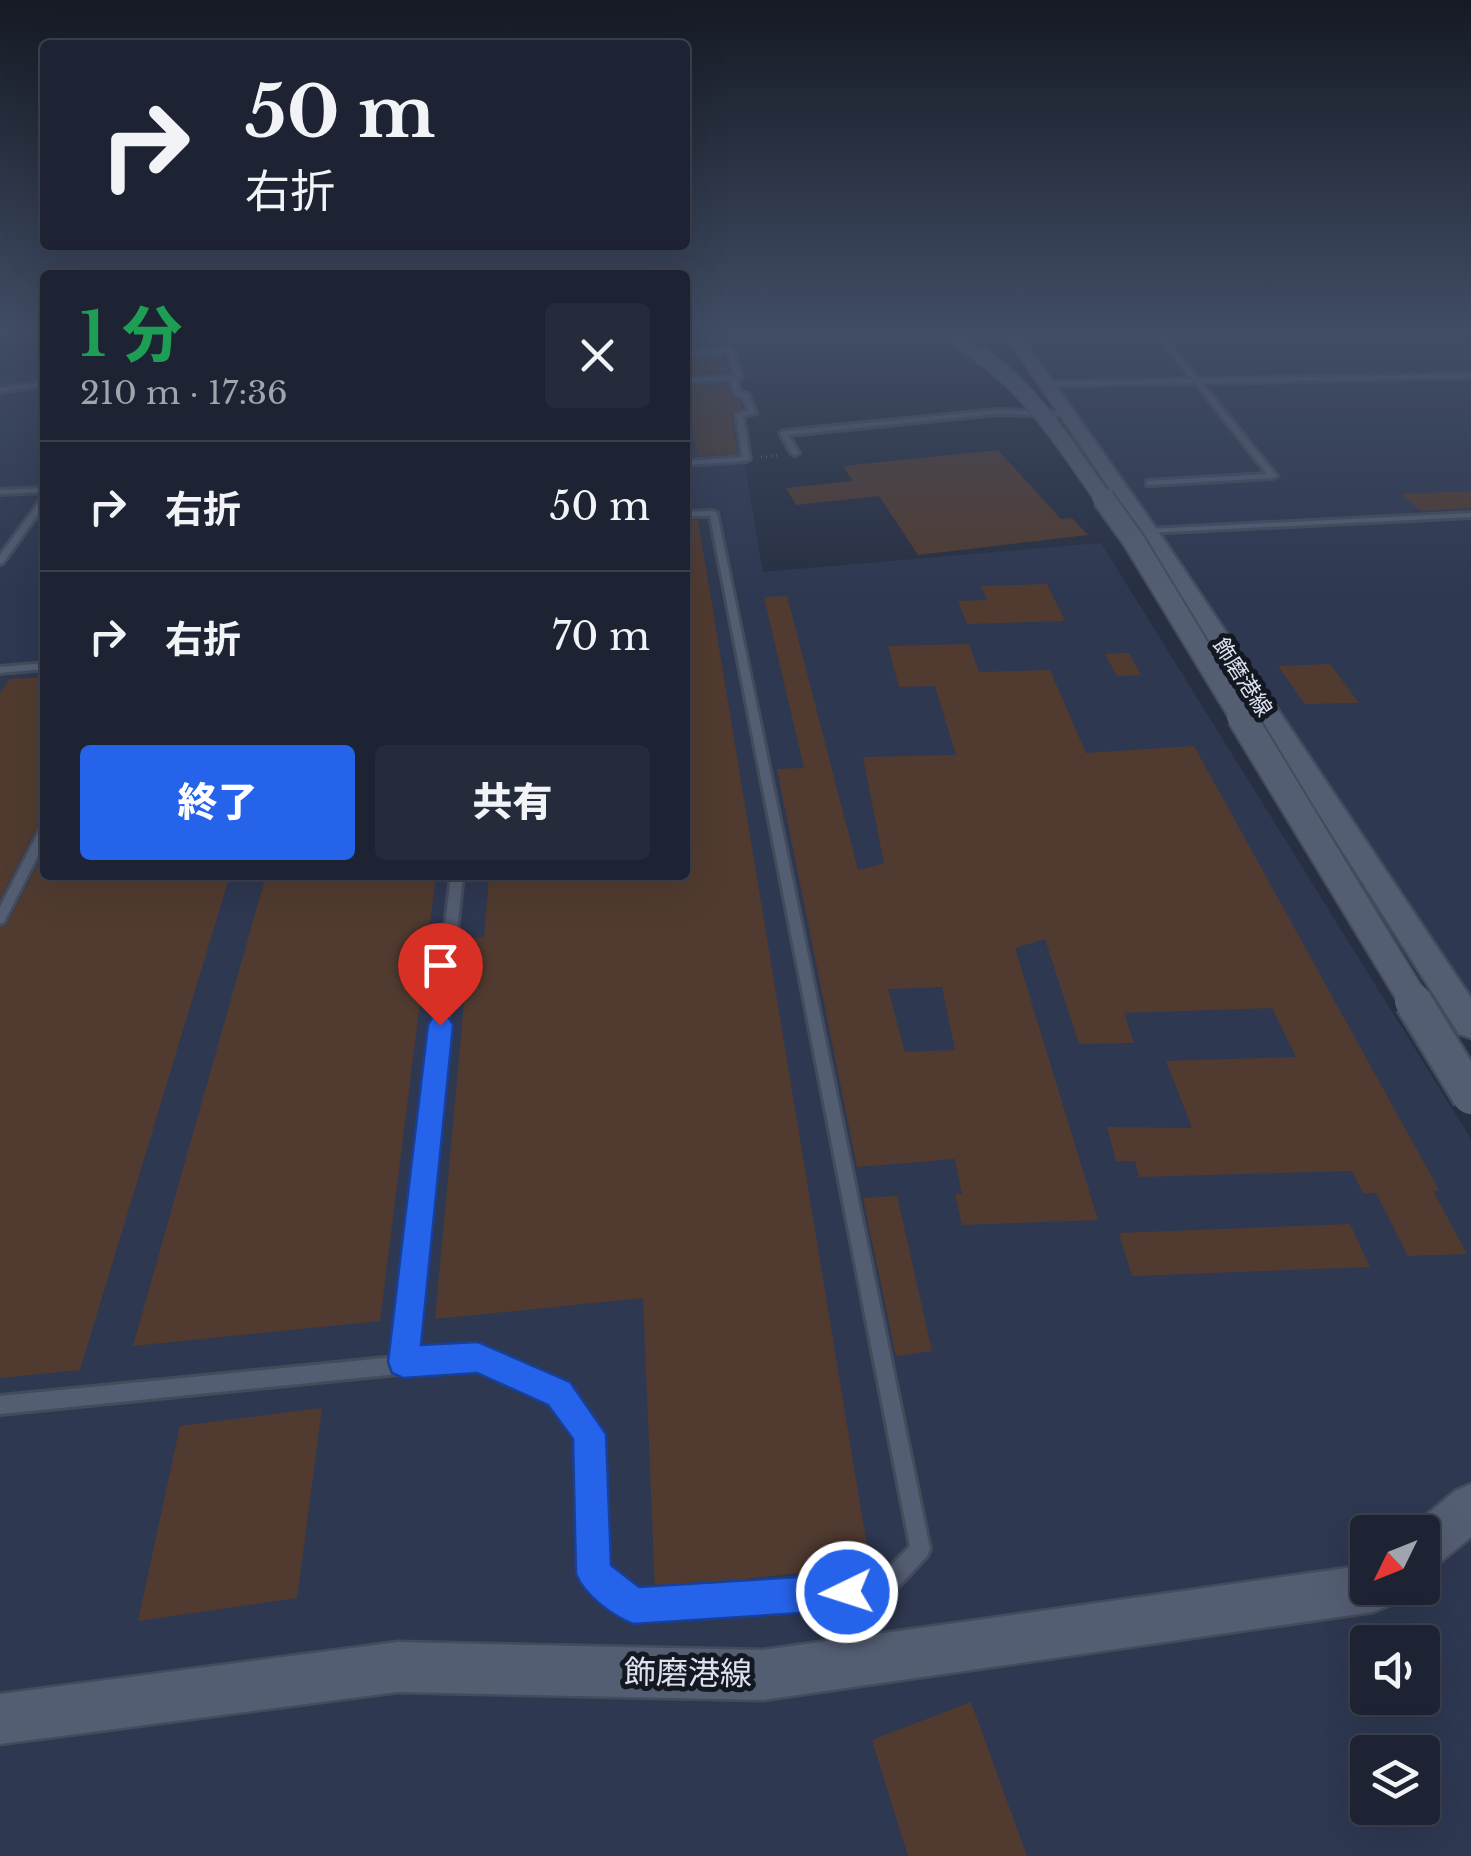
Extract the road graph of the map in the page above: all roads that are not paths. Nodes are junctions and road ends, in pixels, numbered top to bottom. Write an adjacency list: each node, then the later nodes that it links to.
1 (740, 419): 7 (lane)
2 (931, 419): 6 (lane)
3 (1046, 419): 22 (main road, bridge)
4 (1070, 419): 14 (main road, 飾磨港線)
5 (1225, 419): 8 (lane)
6 (792, 454)
7 (690, 462)
8 (1150, 482)
9 (40, 490): 10 (lane)
10 (0, 492)
11 (40, 507): 15 (lane)
12 (690, 514): 23 (lane)
13 (1471, 516): 14 (lane)
14 (1148, 531): 21 (main road, 飾磨港線)
15 (0, 561)
16 (40, 666): 17 (lane)
17 (0, 670)
18 (40, 841): 20 (lane)
19 (456, 880): 23 (lane)
20 (0, 919)
21 (1471, 1024)
22 (1471, 1096)
23 (403, 1362): 24 (lane)
24 (0, 1405)
25 (1471, 1507): 26 (main road)
26 (1440, 1533)
27 (1350, 1591): 28 (main road, 飾磨港線)
28 (0, 1719)

